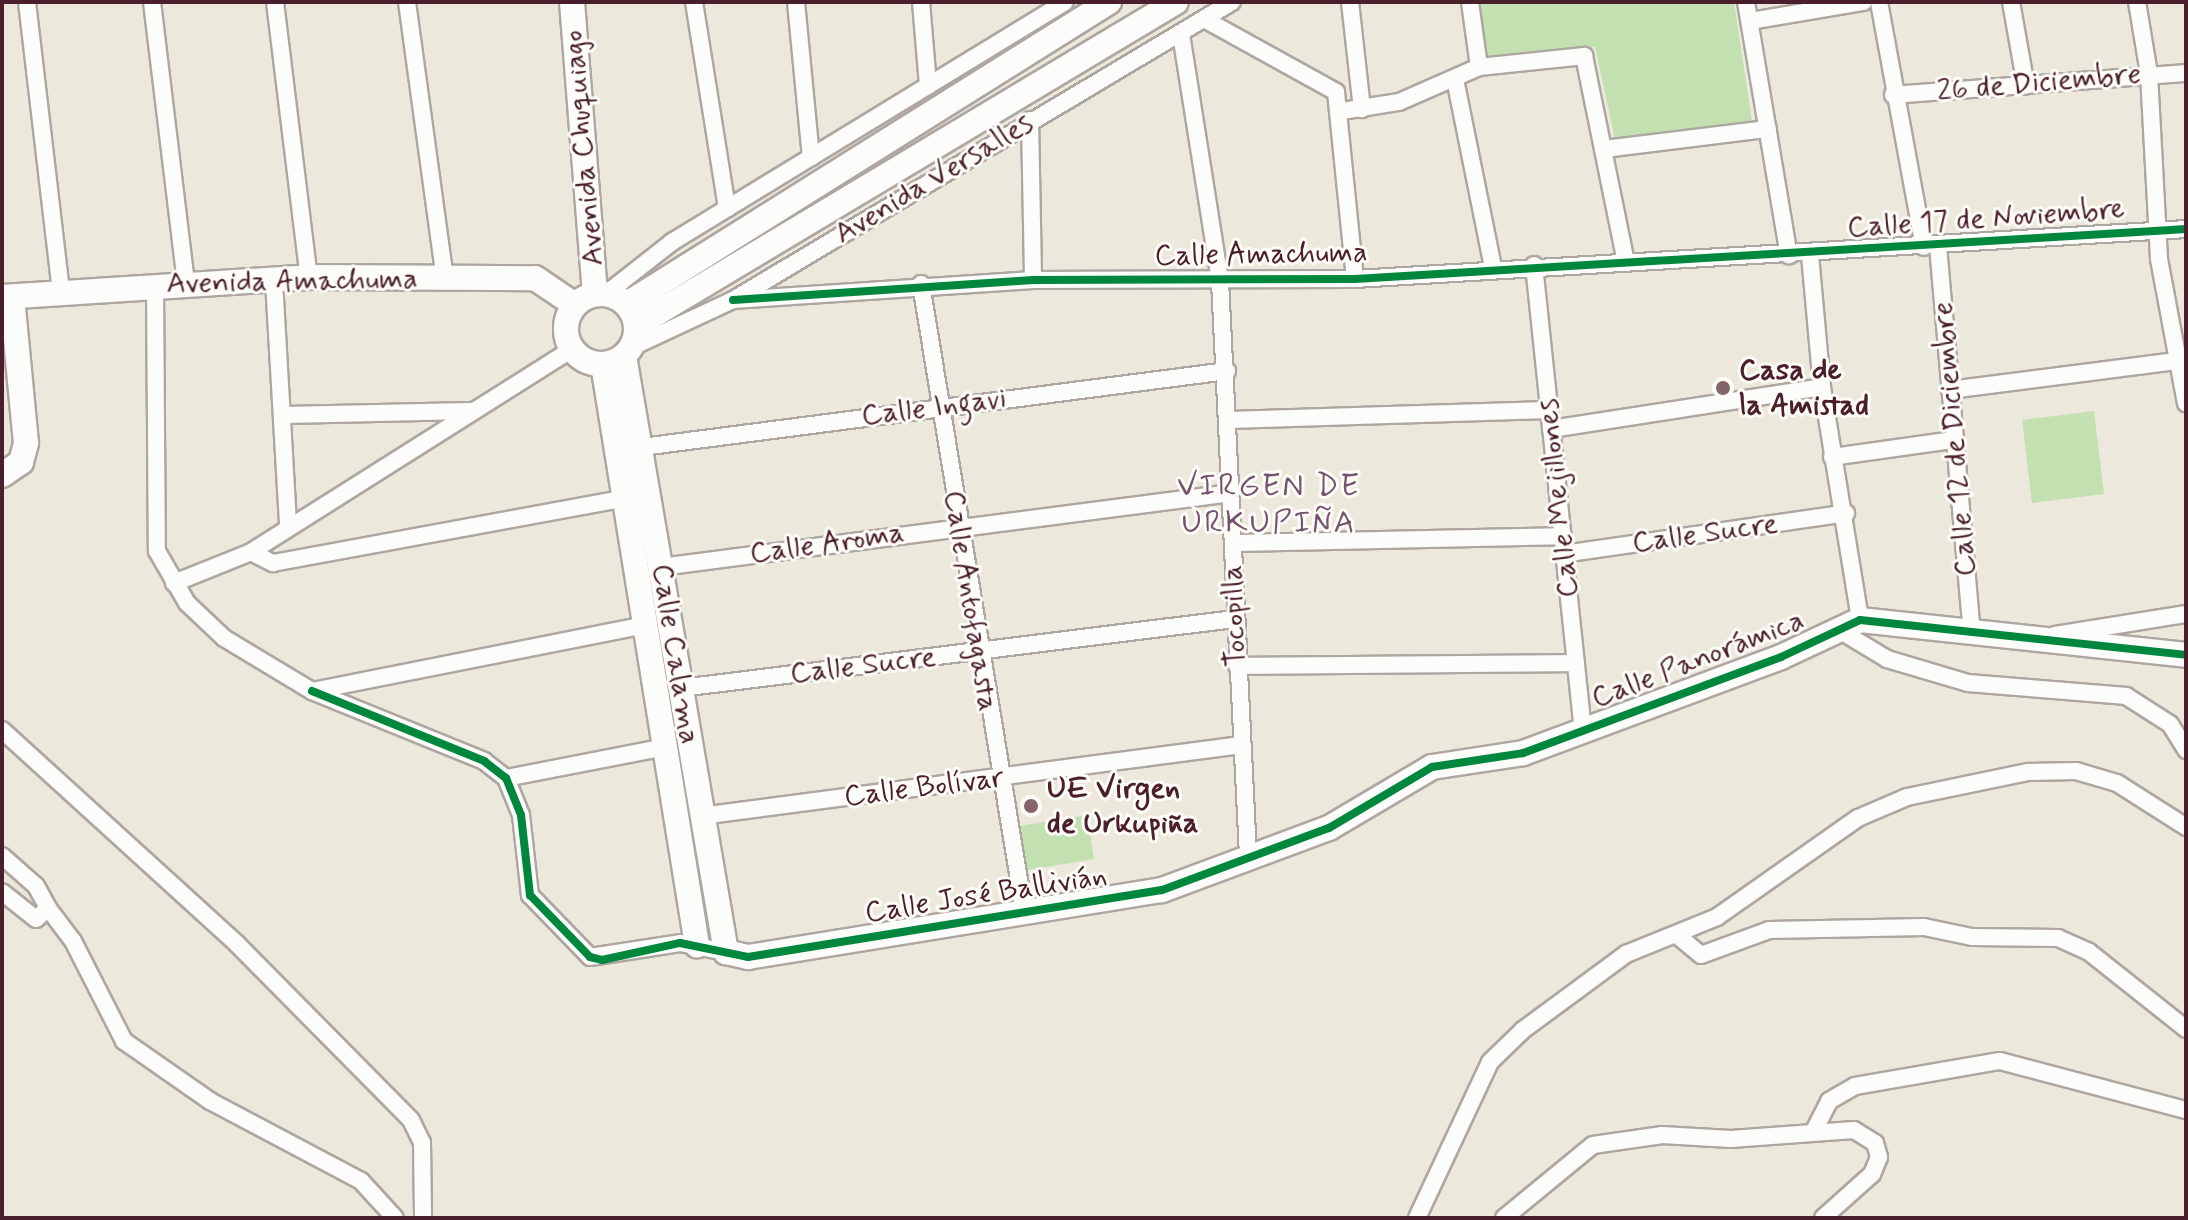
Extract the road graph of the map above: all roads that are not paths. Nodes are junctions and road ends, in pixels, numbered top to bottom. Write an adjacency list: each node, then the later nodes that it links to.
1 (27, 2): 55 (street)
2 (152, 2): 52 (street)
3 (275, 2): 46 (street)
4 (407, 2): 47 (street)
5 (572, 2): 58 (street, Avenida Chuquiago)
6 (694, 2): 37 (street)
7 (796, 2): 36 (street)
8 (921, 2): 28 (street)
9 (1065, 2): 20 (street)
10 (1109, 2): 58 (street, Avenida Versalles)
11 (1176, 2): 58 (street, Avenida Versalles)
12 (1232, 2): 21 (street, Avenida Versalles)
13 (1350, 2): 31 (street)
14 (1470, 2): 24 (street)
15 (1746, 2): 22 (street)
16 (1863, 2): 22 (street)
17 (1879, 2): 30 (street, Calle 12 de Diciembre)
18 (2011, 2): 29 (street)
19 (2137, 2): 26 (street)
20 (1041, 9): 28 (street)
21 (1204, 19): 23 (street, Avenida Versalles); 32 (street)
22 (1750, 21): 34 (street)
23 (1181, 34): 33 (street, Avenida Versalles); 51 (street, Tocopilla)
24 (1479, 67): 27 (street); 35 (street)
25 (2186, 73): 26 (street, 26 de Diciembre)
26 (2149, 74): 29 (street, 26 de Diciembre); 39 (street)
27 (1455, 79): 31 (street); 45 (street)
28 (928, 86): 36 (street)
29 (2026, 86): 30 (street, 26 de Diciembre)
30 (1893, 95): 40 (street, Calle 12 de Diciembre)
31 (1362, 109): 32 (street)
32 (1342, 111): 48 (street)
33 (1030, 120): 49 (street); 57 (street, Avenida Versalles)
34 (1768, 129): 35 (street); 41 (street)
35 (1604, 149): 43 (street)
36 (811, 157): 37 (street)
37 (727, 208): 58 (street)
38 (2186, 229): 39 (street, Calle 17 de Noviembre)
39 (2158, 231): 40 (street, Calle 17 de Noviembre); 60 (street)
40 (1931, 246): 42 (street, Calle 17 de Noviembre); 63 (street, Calle 12 de Diciembre)
41 (1789, 255): 42 (street, Calle 17 de Noviembre); 43 (street, Calle Amachuma)
42 (1810, 255): 62 (street)
43 (1626, 262): 44 (street, Calle Amachuma)
44 (1534, 265): 45 (street, Calle Amachuma); 66 (street, Calle Mejillones)
45 (1493, 268): 48 (street, Calle Amachuma)
46 (309, 277): 47 (street, Avenida Amachuma); 50 (street, Avenida Amachuma)
47 (445, 279): 58 (street, Avenida Amachuma)
48 (1355, 279): 51 (street, Calle Amachuma)
49 (1033, 280): 51 (street, Calle Amachuma); 53 (street, Calle Amachuma)
50 (274, 281): 52 (street, Avenida Amachuma); 68 (street)
51 (1220, 281): 61 (street, Tocopilla)
52 (186, 283): 54 (street, Avenida Amachuma)
53 (921, 284): 57 (street, Calle Amachuma); 65 (street, Calle Antofagasta)
54 (155, 285): 55 (street, Avenida Amachuma); 85 (street)
55 (61, 292): 56 (street, Avenida Amachuma)
56 (7, 297): 74 (street)
57 (733, 300): 58 (street, Avenida Versalles)
58 (612, 323): 59 (street); 59 (street); 72 (street, Calle Calama); 76 (street)
59 (572, 349): 67 (street)
60 (2176, 361): 63 (street); 64 (street)
61 (1227, 371): 65 (street, Calle Ingavi); 69 (street, Tocopilla)
62 (1822, 387): 70 (street); 73 (street)
63 (1950, 390): 71 (street, Calle 12 de Diciembre)
64 (2185, 404)
65 (938, 407): 72 (street, Calle Ingavi); 79 (street, Calle Antofagasta)
66 (1548, 410): 69 (street); 70 (street, Calle Mejillones)
67 (472, 411): 68 (street); 78 (street)
68 (282, 415): 78 (street)
69 (1229, 420): 75 (street, Tocopilla)
70 (1551, 429): 80 (street, Calle Mejillones)
71 (1953, 440): 73 (street); 90 (street, Calle 12 de Diciembre)
72 (642, 447): 84 (street, Calle Calama)
73 (1832, 457): 77 (street)
74 (2, 475)
75 (1231, 493): 79 (street, Calle Aroma); 81 (street, Tocopilla)
76 (623, 499): 82 (street); 88 (street)
77 (1846, 513): 83 (street, Calle Sucre); 89 (street)
78 (288, 525): 82 (street)
79 (959, 526): 84 (street, Calle Aroma); 92 (street, Calle Antofagasta)
80 (1563, 536): 81 (street); 83 (street, Calle Mejillones)
81 (1233, 543): 87 (street, Tocopilla)
82 (251, 552): 85 (street)
83 (1563, 554): 94 (street, Calle Mejillones)
84 (661, 567): 96 (street, Calle Calama)
85 (174, 583): 97 (street)
86 (2186, 614): 91 (street)
87 (1234, 619): 92 (street, Calle Sucre); 95 (street, Tocopilla)
88 (644, 625): 97 (street); 101 (street)
89 (1850, 625): 90 (street, Calle Panorámica); 99 (street, Calle Panorámica); 102 (street)
90 (1972, 633): 91 (street, Calle Panorámica)
91 (2014, 641): 93 (street, Calle Panorámica)
92 (977, 652): 96 (street, Calle Sucre); 104 (street, Calle Antofagasta)
93 (2186, 655)
94 (1576, 663): 95 (street); 99 (street, Calle Mejillones)
95 (1237, 666): 100 (street, Tocopilla)
96 (681, 688): 105 (street, Calle Calama)
97 (312, 691): 103 (street)
98 (2, 730): 119 (street)
99 (1583, 730): 107 (street, Calle Panorámica)
100 (1241, 745): 104 (street, Calle Bolívar); 107 (street, Tocopilla)
101 (665, 747): 103 (street); 113 (street)
102 (2186, 750)
103 (506, 778): 113 (street)
104 (1000, 779): 105 (street, Calle Bolívar); 111 (street, Calle Antofagasta)
105 (701, 816): 114 (street, Calle Calama)
106 (2186, 827): 112 (street)
107 (1248, 855): 111 (street, Calle José Ballivián)
108 (2, 856): 110 (street)
109 (2, 892): 110 (street)
110 (48, 908): 118 (street)
111 (1025, 916): 114 (street, Calle José Ballivián)
112 (1677, 935): 115 (street); 120 (street)
113 (697, 945): 114 (street)
114 (726, 952)
115 (2186, 1029)
116 (2186, 1110): 117 (street)
117 (1815, 1129): 121 (street); 122 (street)
118 (395, 1218)
119 (423, 1218)
120 (1417, 1218)
121 (1504, 1218)
122 (1823, 1218)

